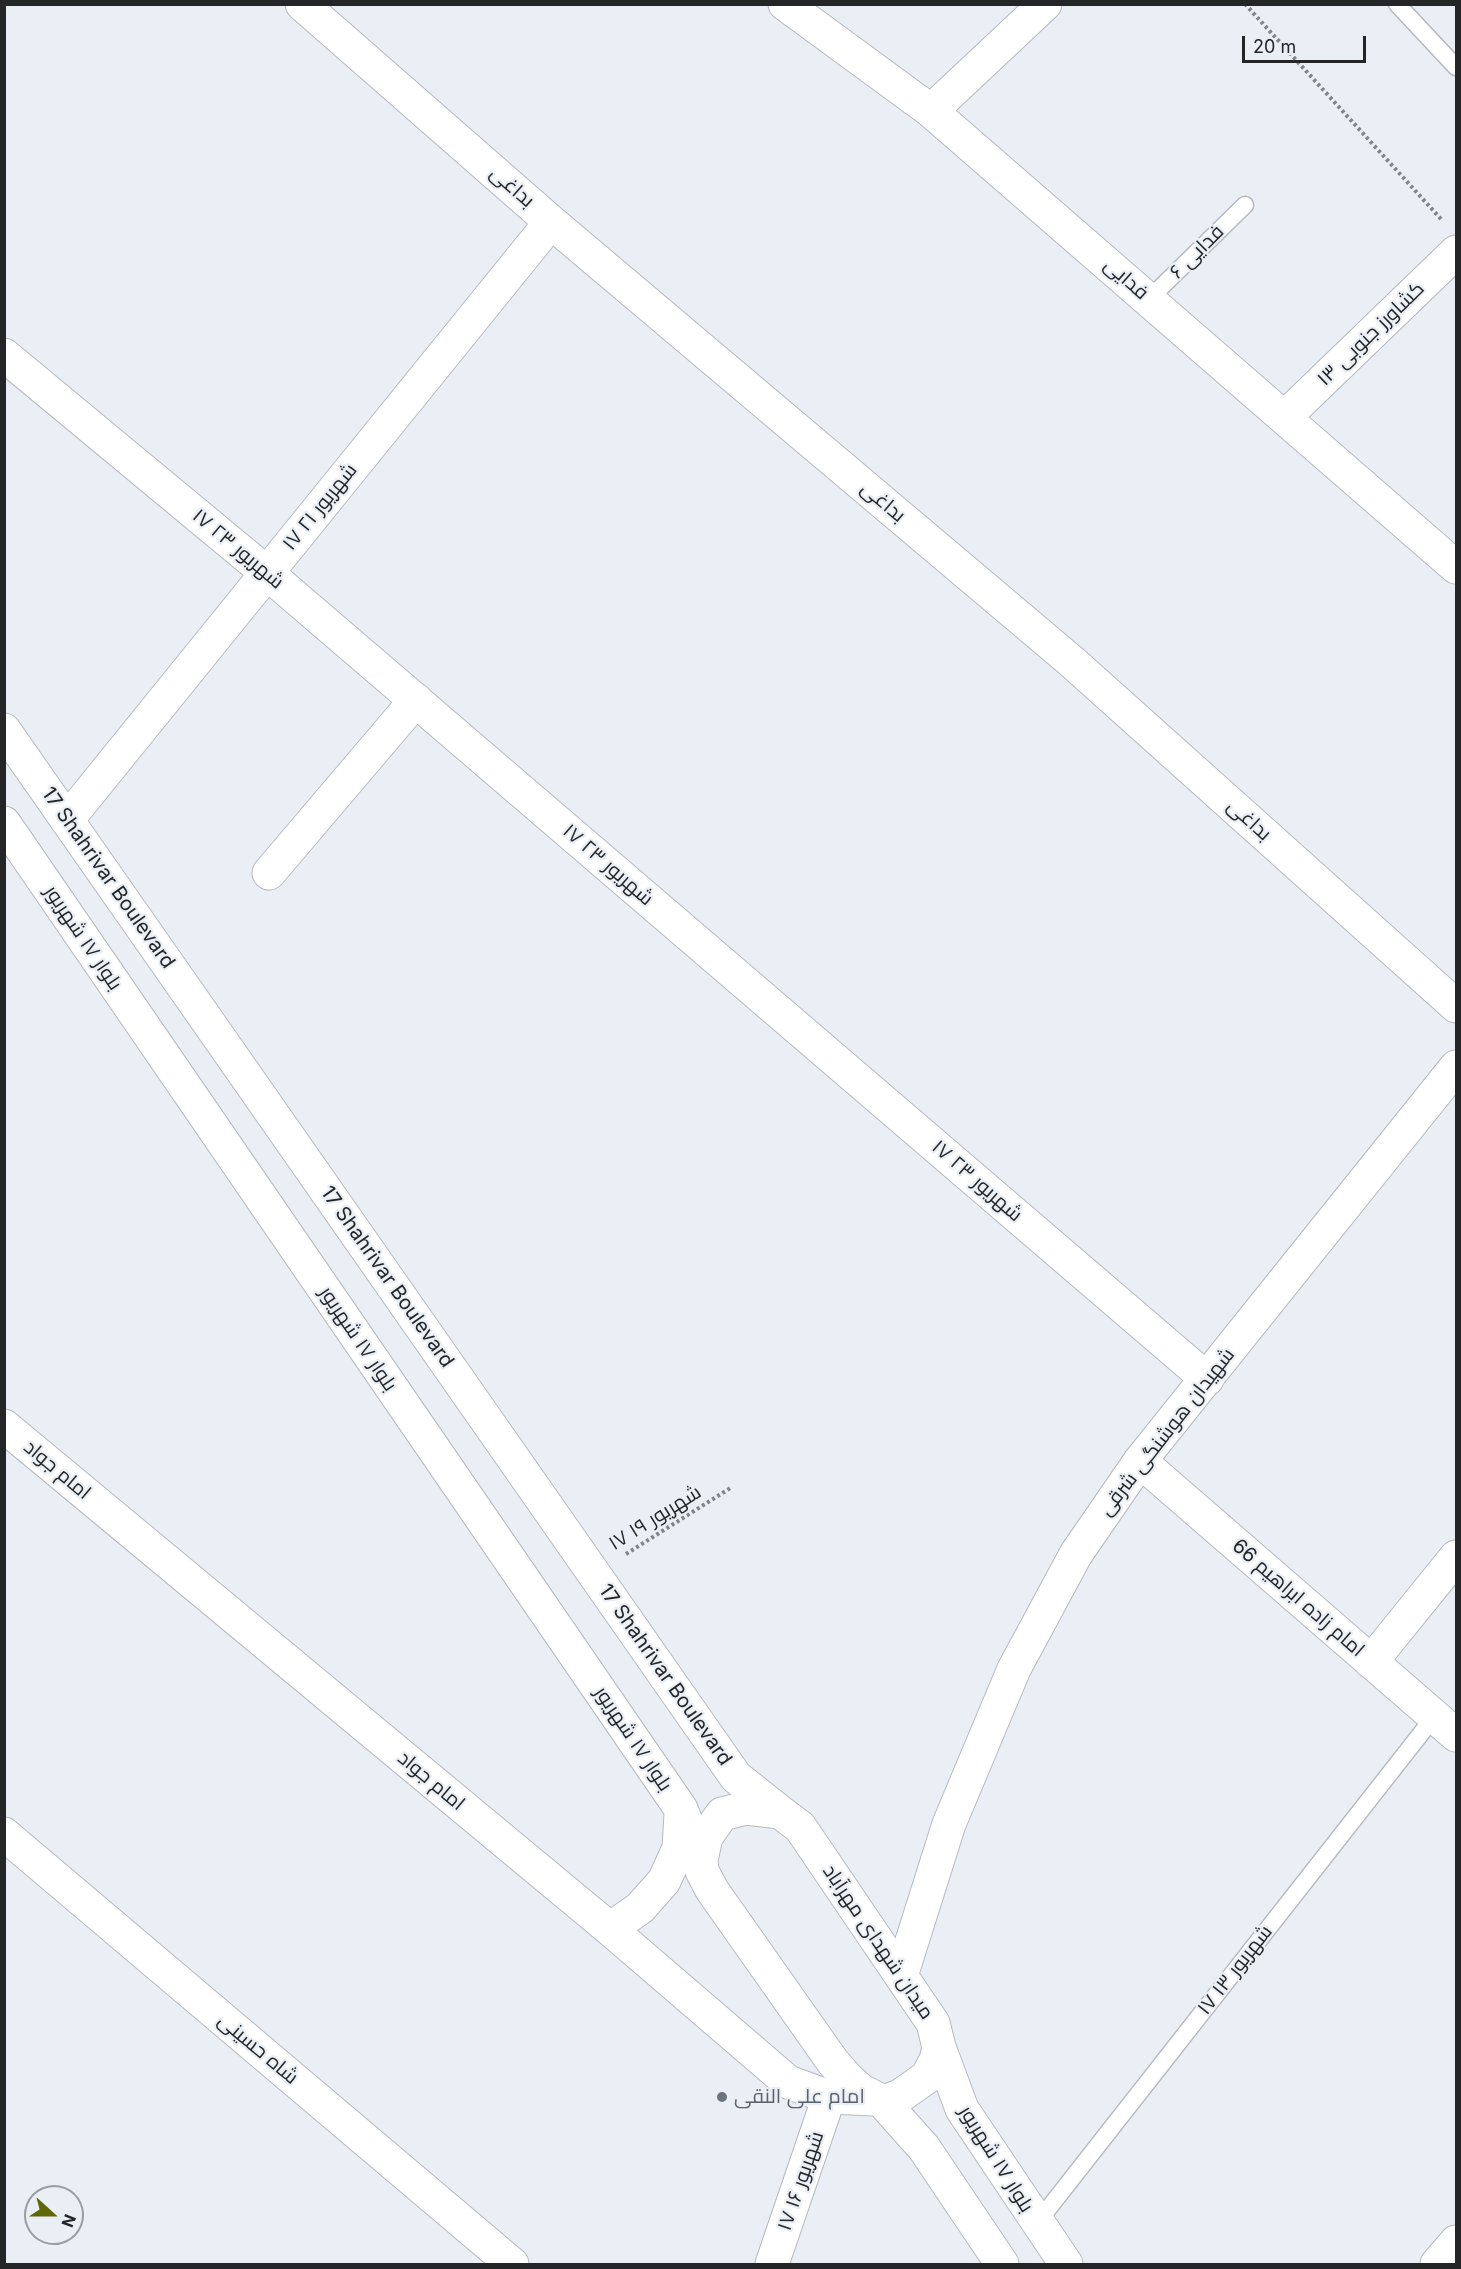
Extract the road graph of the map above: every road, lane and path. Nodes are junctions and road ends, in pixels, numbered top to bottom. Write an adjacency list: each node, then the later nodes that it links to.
1 (302, 4): 9 (street, بداغی)
2 (785, 4): 7 (street, فدایی)
3 (1045, 4): 7 (street)
4 (1245, 4): 10 (path)
5 (1397, 4): 6 (lane)
6 (1456, 67)
7 (931, 111): 11 (street, فدایی)
8 (1245, 205): 11 (lane, فدایی ۶)
9 (551, 222): 15 (street, ۱۷ شهریور ۲۱); 21 (street, بداغی)
10 (1453, 239): 13 (street, کشاورز جنوبی ۱۳)
11 (1149, 299): 13 (street, فدایی)
12 (4, 355): 15 (street, ۱۷ شهریور ۲۳)
13 (1285, 417): 14 (street, فدایی)
14 (1456, 567)
15 (267, 573): 16 (street, ۱۷ شهریور ۲۳); 18 (street, ۱۷ شهریور ۲۱)
16 (416, 700): 20 (street); 23 (street, ۱۷ شهریور ۲۳)
17 (4, 730): 18 (street, 17 Shahrivar Boulevard)
18 (67, 820): 28 (street, 17 Shahrivar Boulevard)
19 (4, 823): 31 (street, بلوار ۱۷ شهریور)
20 (269, 873)
21 (1456, 1006)
22 (1456, 1067): 23 (street, شهیدان هوشنگی شرقی)
23 (1207, 1379): 25 (street, شهیدان هوشنگی شرقی)
24 (4, 1426): 35 (street, امام جواد)
25 (1140, 1461): 29 (street, امام زاده ابراهیم 66); 36 (street, شهیدان هوشنگی شرقی)
26 (732, 1487): 28 (path, ۱۷ شهریور ۱۹)
27 (1456, 1557): 29 (street)
28 (594, 1574): 32 (street, 17 Shahrivar Boulevard)
29 (1371, 1662): 30 (street, امام زاده ابراهیم 66)
30 (1445, 1726): 40 (lane, ۱۷ شهریور ۱۳)
31 (681, 1809): 34 (street, بلوار ۱۷ شهریور); 35 (street)
32 (780, 1812): 34 (street); 36 (street, میدان شهدای مهرآباد)
33 (4, 1834): 42 (street, شاه حسینی)
34 (701, 1860): 39 (street)
35 (610, 1929): 38 (street, امام جواد)
36 (901, 1976): 37 (street, میدان شهدای مهرآباد)
37 (939, 2046): 39 (street); 40 (street, بلوار ۱۷ شهریور)
38 (829, 2097): 39 (street, امام جواد); 43 (street, ۱۷ شهریور ۱۶)
39 (878, 2100): 44 (street)
40 (1037, 2223): 45 (street, بلوار ۱۷ شهریور)
41 (1456, 2241): 46 (street)
42 (512, 2265)
43 (772, 2265)
44 (1002, 2265)
45 (1066, 2265)
46 (1437, 2265)

